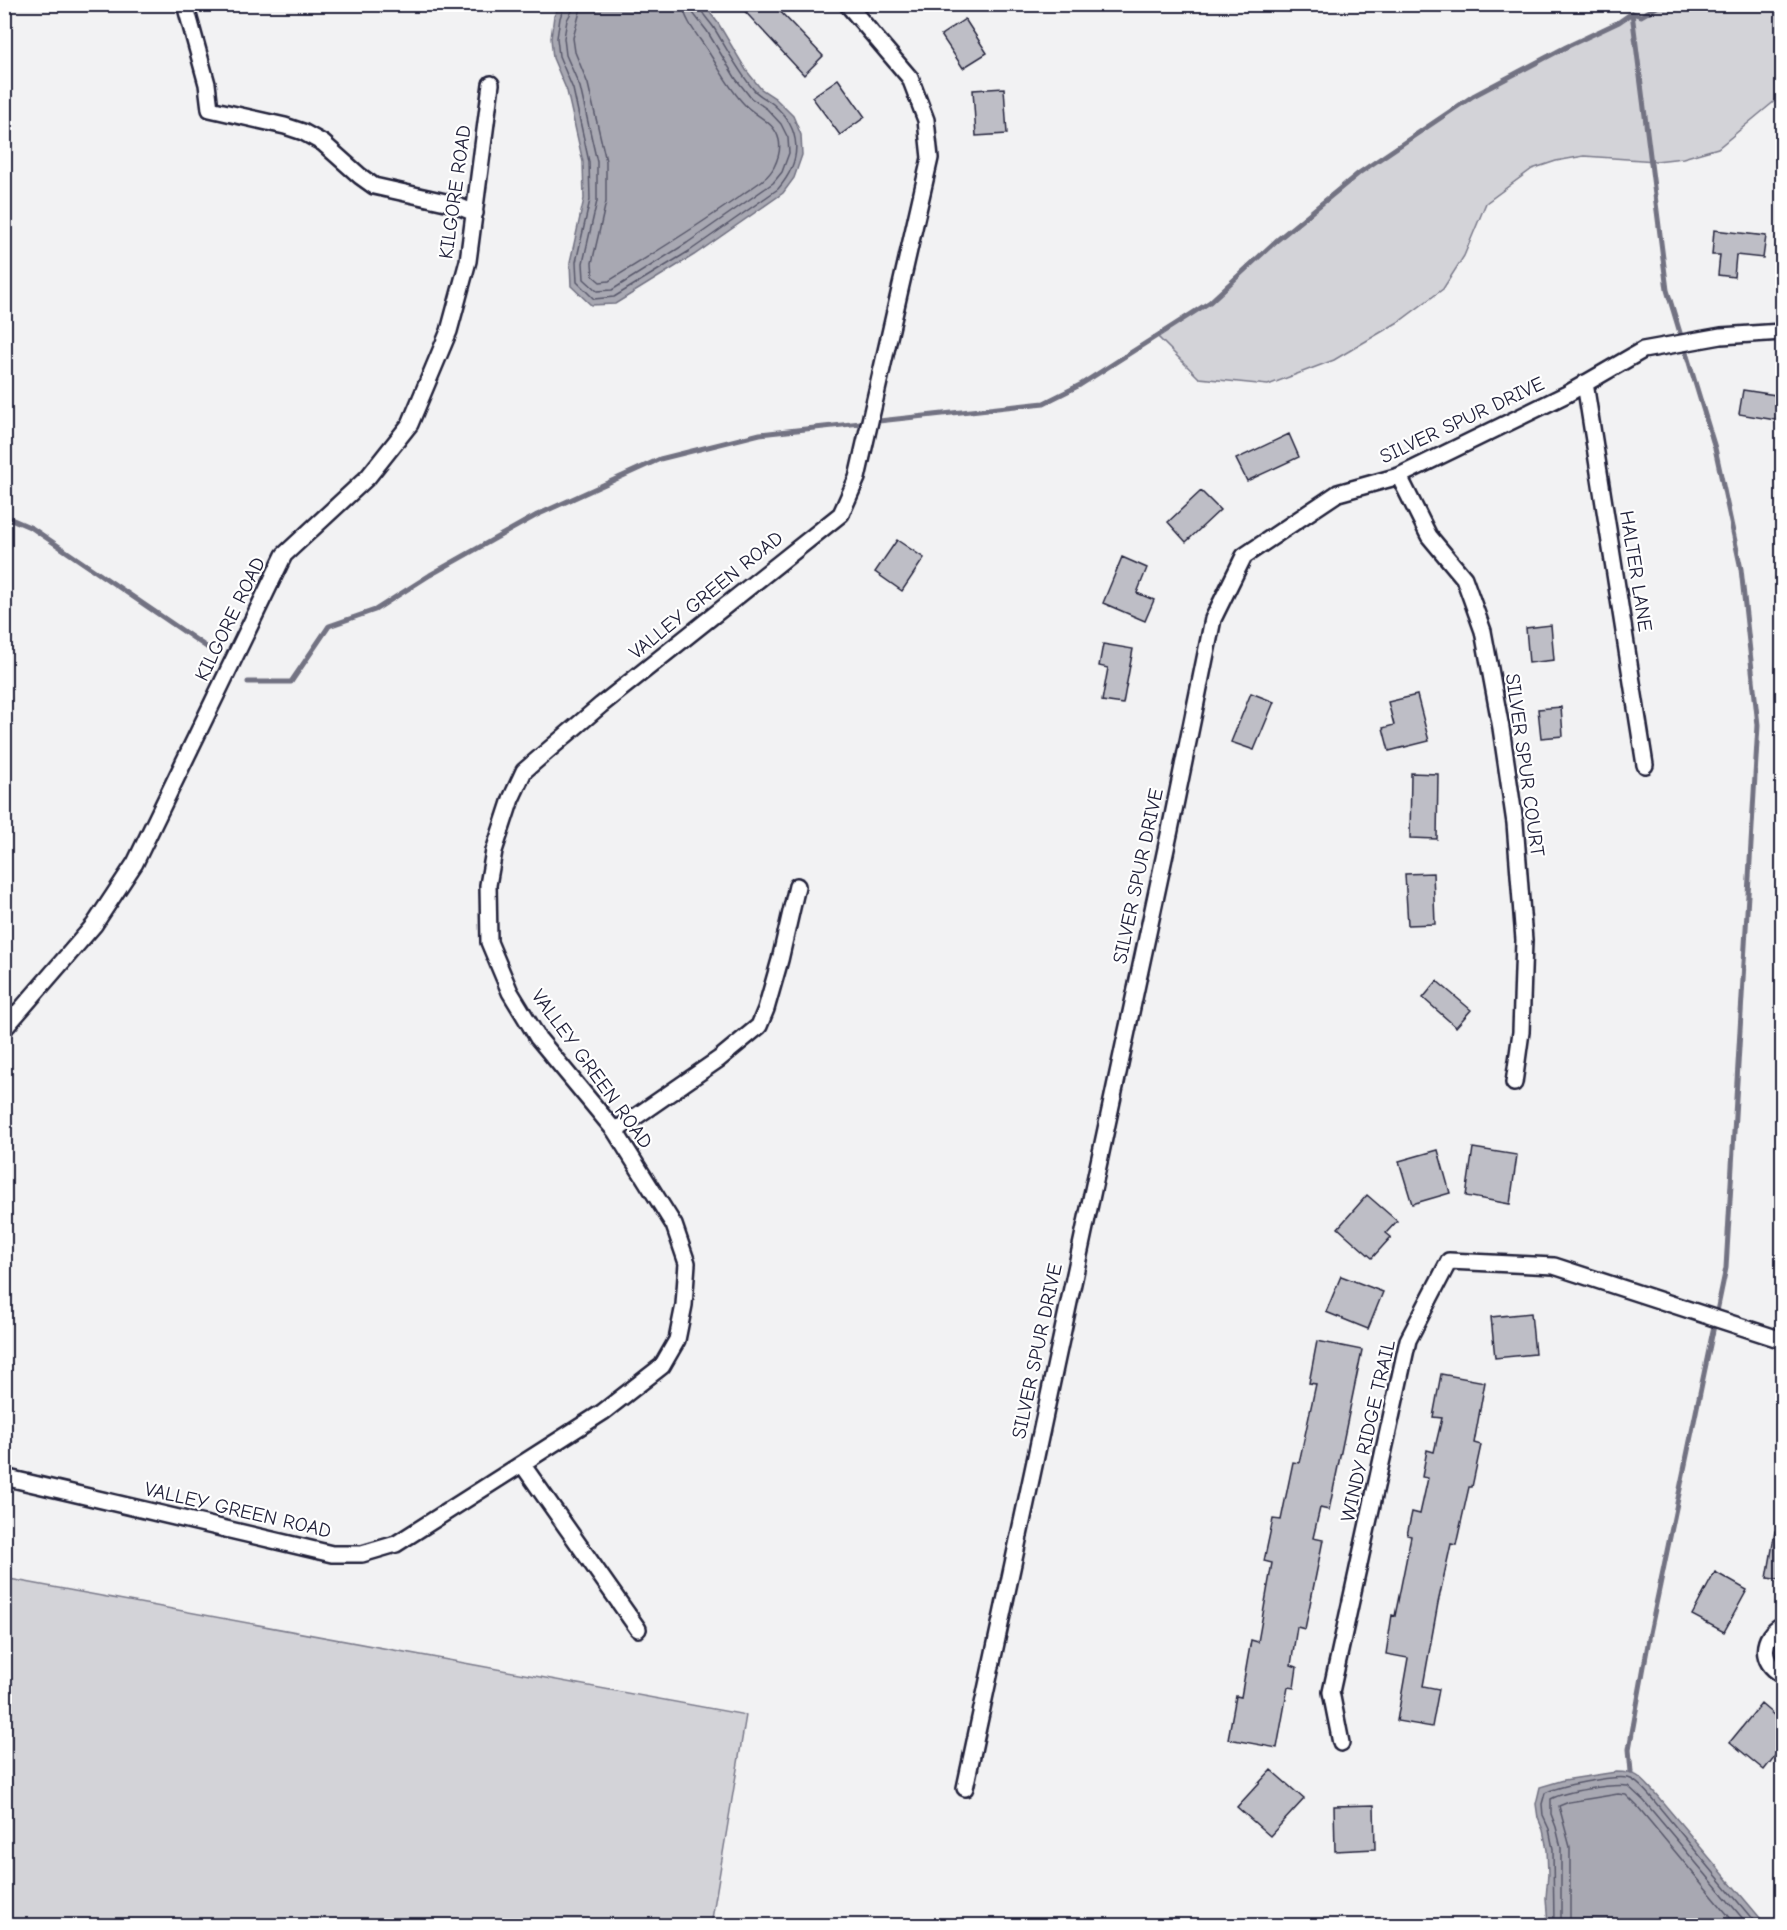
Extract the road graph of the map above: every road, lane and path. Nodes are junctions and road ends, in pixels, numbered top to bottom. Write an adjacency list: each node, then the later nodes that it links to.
1 (185, 4): 4 (street)
2 (847, 4): 12 (street, VALLEY GREEN ROAD)
3 (491, 84): 4 (street, KILGORE ROAD)
4 (476, 213): 10 (street, KILGORE ROAD)
5 (1782, 332): 6 (street, SILVER SPUR DRIVE)
6 (1585, 383): 7 (street, SILVER SPUR DRIVE); 8 (street, HALTER LANE)
7 (1399, 476): 11 (street, SILVER SPUR COURT); 20 (street, SILVER SPUR DRIVE)
8 (1645, 765)
9 (797, 886): 12 (street)
10 (4, 1029)
11 (1514, 1083)
12 (615, 1131): 14 (street, VALLEY GREEN ROAD)
13 (1782, 1340): 19 (street, WINDY RIDGE TRAIL)
14 (522, 1464): 15 (street, VALLEY GREEN ROAD); 17 (street)
15 (4, 1477)
16 (1782, 1625): 18 (street)
17 (638, 1629)
18 (1782, 1674)
19 (1341, 1743)
20 (965, 1788)

